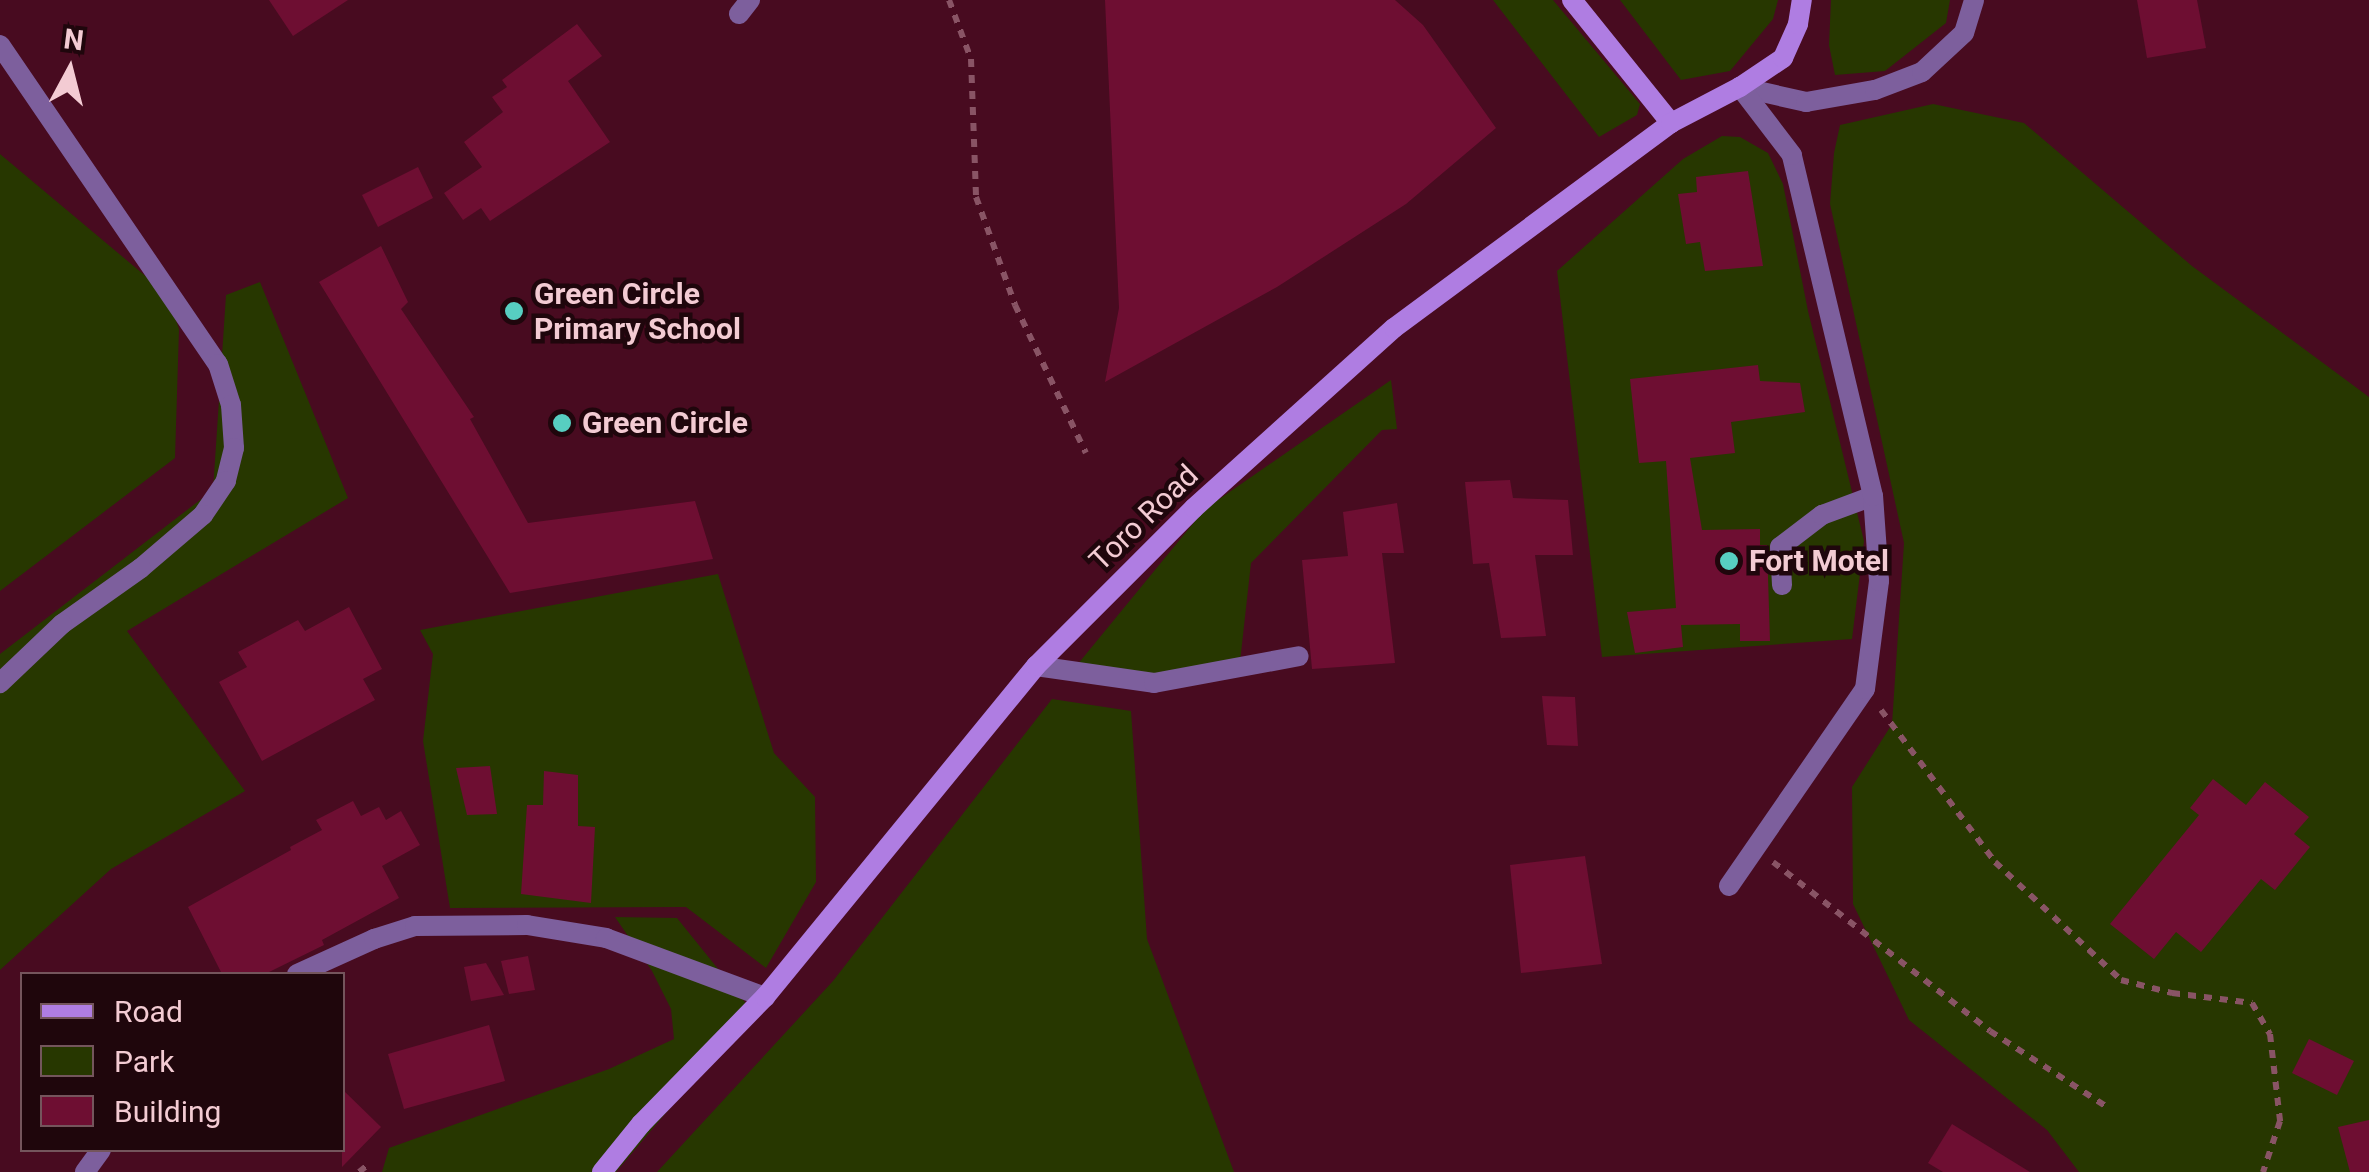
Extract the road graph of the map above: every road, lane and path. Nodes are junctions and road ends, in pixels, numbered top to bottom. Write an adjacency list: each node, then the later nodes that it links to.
1 (948, 0): 8 (path)
2 (1572, 0): 7 (main road)
3 (1802, 0): 6 (main road, Toro Road)
4 (1974, 0): 6 (street)
5 (0, 45): 13 (street)
6 (1740, 87): 7 (main road, Toro Road); 9 (street)
7 (1671, 123): 12 (main road, Toro Road)
8 (1086, 453)
9 (1873, 496): 10 (street); 14 (street)
10 (1782, 584)
11 (1299, 656): 12 (street)
12 (1036, 666): 18 (main road, Toro Road)
13 (0, 682)
14 (1865, 689): 15 (street); 23 (path)
15 (1752, 847): 16 (street); 19 (path)
16 (1729, 886)
17 (301, 972): 18 (street)
18 (764, 997): 22 (main road, Toro Road)
19 (2110, 1109)
20 (368, 1164): 21 (path)
21 (359, 1172)
22 (602, 1172)
23 (2263, 1172)

